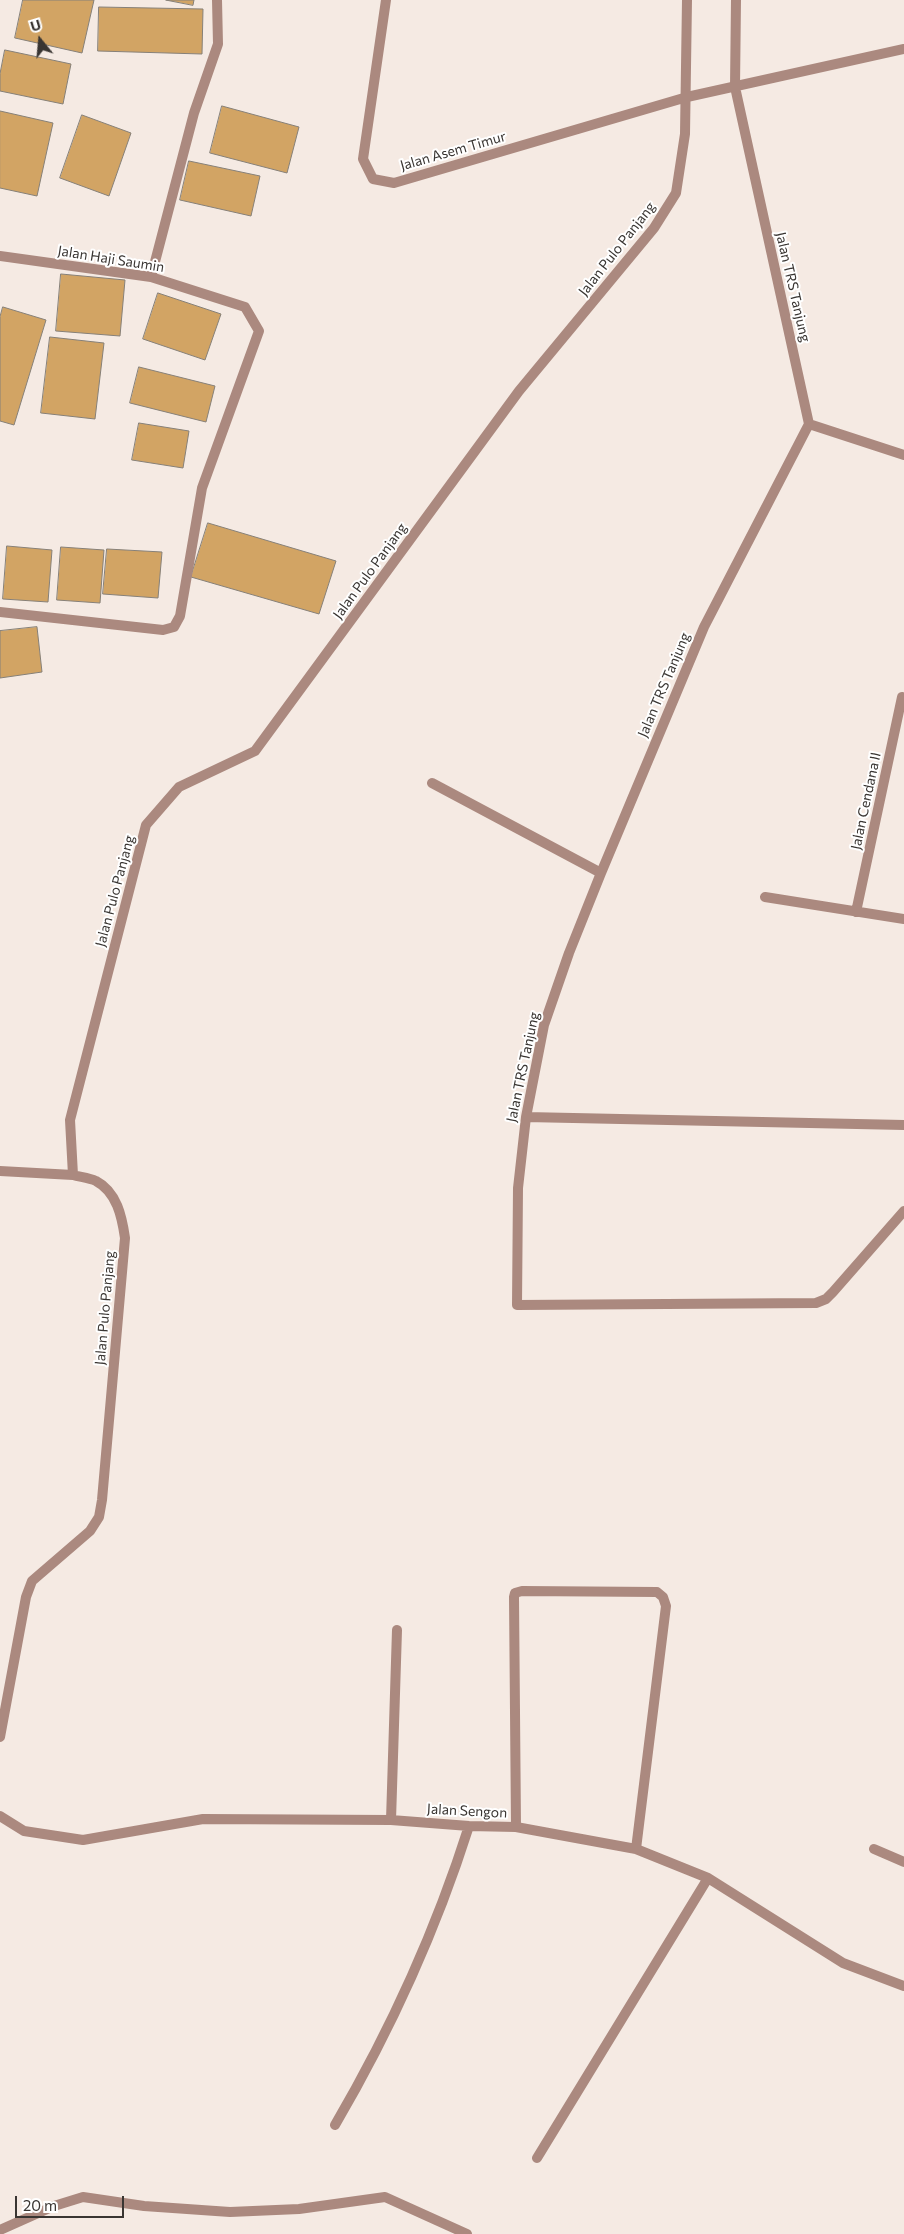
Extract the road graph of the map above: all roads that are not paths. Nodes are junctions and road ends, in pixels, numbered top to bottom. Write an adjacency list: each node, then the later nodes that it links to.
1 (217, 0): 9 (street)
2 (386, 0): 7 (street, Jalan Asem Timur)
3 (688, 0): 7 (street, Jalan Pulo Panjang)
4 (736, 0): 6 (street, Jalan TRS Tanjung)
5 (904, 49): 6 (street)
6 (735, 87): 7 (street); 10 (street, Jalan TRS Tanjung)
7 (687, 98): 22 (street, Jalan Pulo Panjang)
8 (0, 256): 9 (street, Jalan Haji Saumin)
9 (151, 277): 12 (street, Jalan Haji Saumin)
10 (810, 424): 11 (street); 15 (street, Jalan TRS Tanjung)
11 (904, 455)
12 (0, 612)
13 (902, 696): 17 (street, Jalan Cendana II)
14 (432, 783): 15 (street)
15 (600, 873): 19 (street, Jalan TRS Tanjung)
16 (765, 897): 17 (street)
17 (856, 912): 18 (street)
18 (904, 919)
19 (526, 1117): 20 (street); 23 (street, Jalan TRS Tanjung)
20 (904, 1125)
21 (0, 1171): 22 (street)
22 (73, 1175): 25 (street, Jalan Pulo Panjang)
23 (904, 1211)
24 (397, 1630): 27 (street)
25 (0, 1738)
26 (0, 1816): 27 (street, Jalan Sengon)
27 (391, 1820): 28 (street, Jalan Sengon)
28 (469, 1826): 29 (street, Jalan Sengon); 35 (street)
29 (516, 1827): 30 (street, Jalan Sengon); 30 (street)
30 (636, 1848): 33 (street, Jalan Sengon)
31 (874, 1849): 32 (street)
32 (904, 1862)
33 (708, 1878): 34 (street, Jalan Sengon); 36 (street)
34 (904, 1986)
35 (335, 2125)
36 (537, 2158)
37 (0, 2230): 38 (street)
38 (467, 2234)

